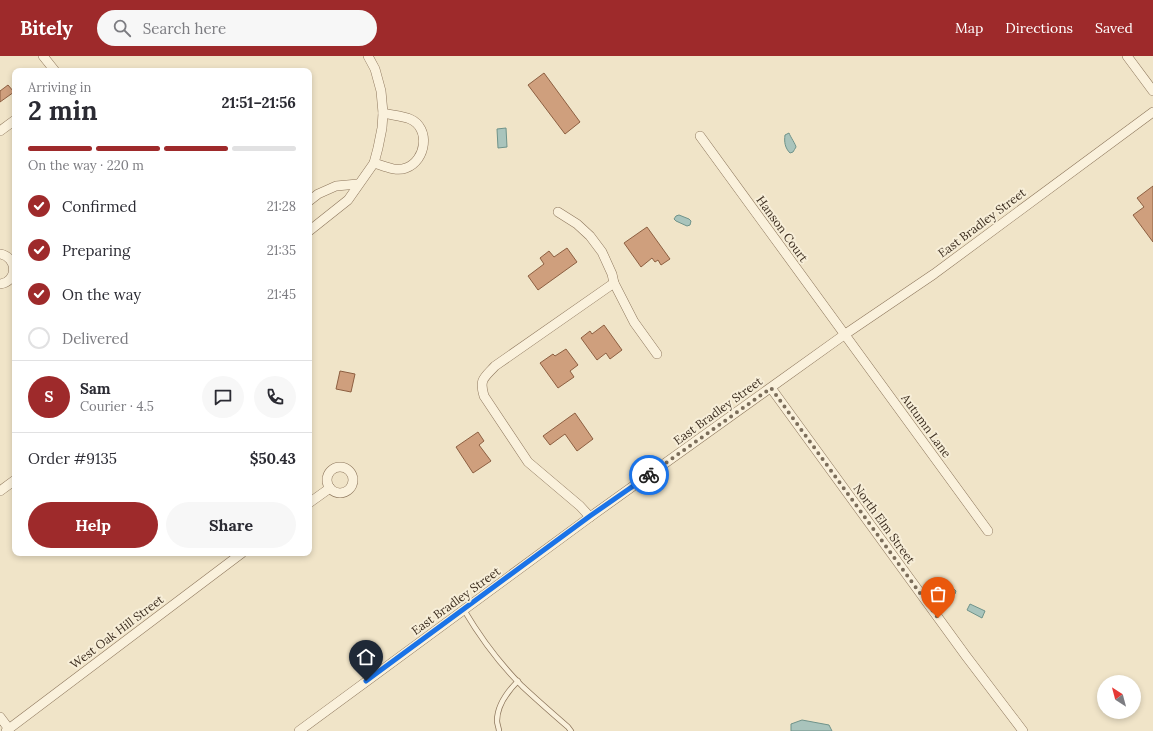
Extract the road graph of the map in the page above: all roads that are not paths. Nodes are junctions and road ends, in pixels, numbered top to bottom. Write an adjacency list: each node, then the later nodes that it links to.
1 (43, 56): 4 (street)
2 (368, 56): 7 (street)
3 (1127, 56): 5 (street)
4 (52, 68)
5 (1153, 91)
6 (1153, 112): 21 (street, East Bradley Street)
7 (383, 113): 11 (street); 11 (street)
8 (12, 122): 9 (street)
9 (0, 131)
10 (700, 136): 21 (street, Hanson Court)
11 (374, 163): 12 (street)
12 (358, 184): 13 (street); 15 (street)
13 (312, 199)
14 (558, 212): 19 (street)
15 (312, 229)
16 (0, 254): 17 (street)
17 (12, 263)
18 (12, 276): 20 (street)
19 (614, 283): 22 (street); 28 (street)
20 (0, 284)
21 (844, 335): 23 (street, East Bradley Street); 29 (street, Autumn Lane)
22 (657, 354)
23 (771, 388): 28 (street, East Bradley Street); 38 (street, North Elm Street)
24 (12, 482): 26 (street)
25 (330, 488): 27 (street)
26 (0, 491)
27 (312, 501)
28 (590, 516): 31 (street, East Bradley Street)
29 (988, 532)
30 (230, 557): 34 (street, West Oak Hill Street)
31 (464, 610): 32 (lane); 35 (street, East Bradley Street)
32 (518, 681): 36 (lane); 37 (lane)
33 (0, 717): 34 (street)
34 (7, 730)
35 (299, 731)
36 (499, 731)
37 (571, 731)
38 (1023, 731)

